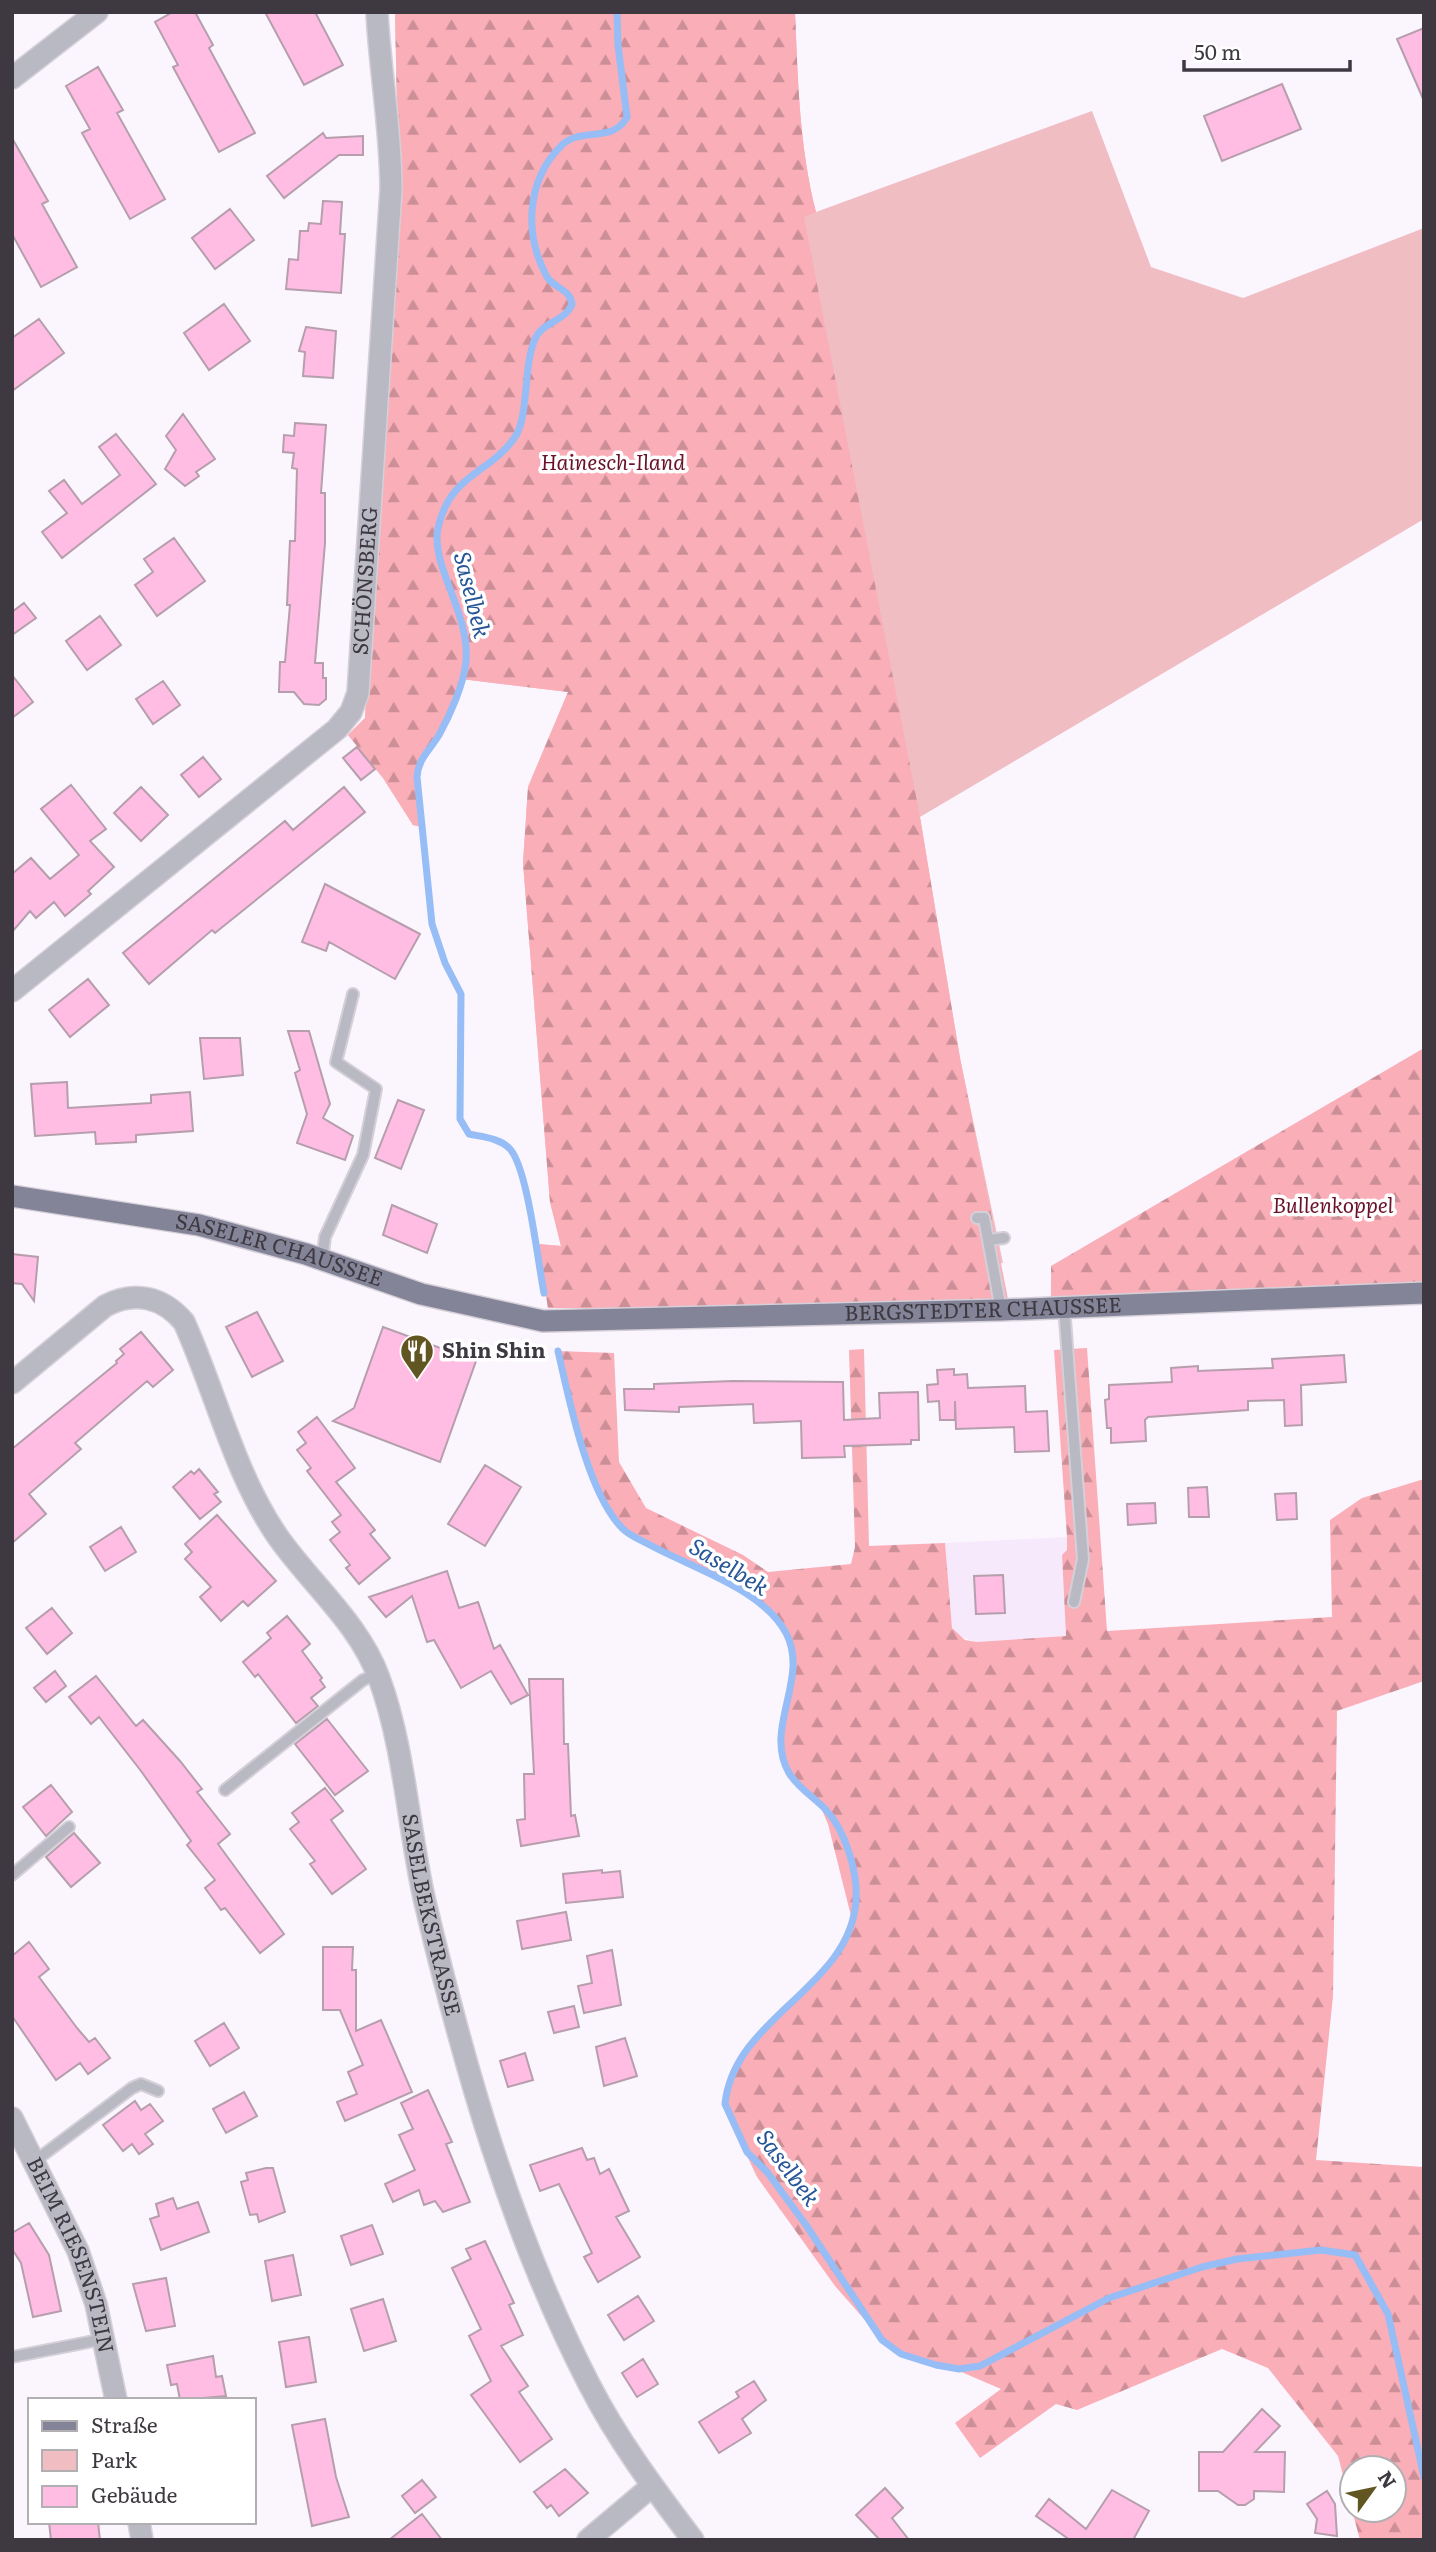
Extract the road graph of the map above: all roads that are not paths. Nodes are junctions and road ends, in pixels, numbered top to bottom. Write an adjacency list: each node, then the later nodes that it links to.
1 (97, 12): 3 (street)
2 (377, 12): 4 (street, SCHÖNSBERG)
3 (12, 78)
4 (12, 991)
5 (353, 994): 10 (lane)
6 (12, 1196): 10 (main road, SASELER CHAUSSEE)
7 (977, 1218): 9 (lane)
8 (1004, 1238): 9 (lane)
9 (988, 1240): 13 (lane)
10 (322, 1261): 14 (main road, SASELER CHAUSSEE)
11 (1424, 1293): 12 (main road, BERGSTEDTER CHAUSSEE)
12 (1064, 1306): 13 (main road, BERGSTEDTER CHAUSSEE); 16 (lane)
13 (1001, 1310): 14 (main road, BERGSTEDTER CHAUSSEE)
14 (543, 1321)
15 (12, 1383): 17 (street, SASELBEKSTRASSE)
16 (1074, 1602)
17 (378, 1674): 18 (lane); 27 (street, SASELBEKSTRASSE)
18 (225, 1790)
19 (69, 1827): 20 (lane)
20 (12, 1875)
21 (158, 2091): 23 (lane)
22 (12, 2118): 23 (street, BEIM RIESENSTEIN)
23 (35, 2161): 24 (street, BEIM RIESENSTEIN)
24 (104, 2339): 25 (lane); 26 (street, BEIM RIESENSTEIN)
25 (12, 2357)
26 (116, 2398)
27 (652, 2486): 28 (street); 29 (street, SASELBEKSTRASSE)
28 (588, 2540)
29 (693, 2540)

